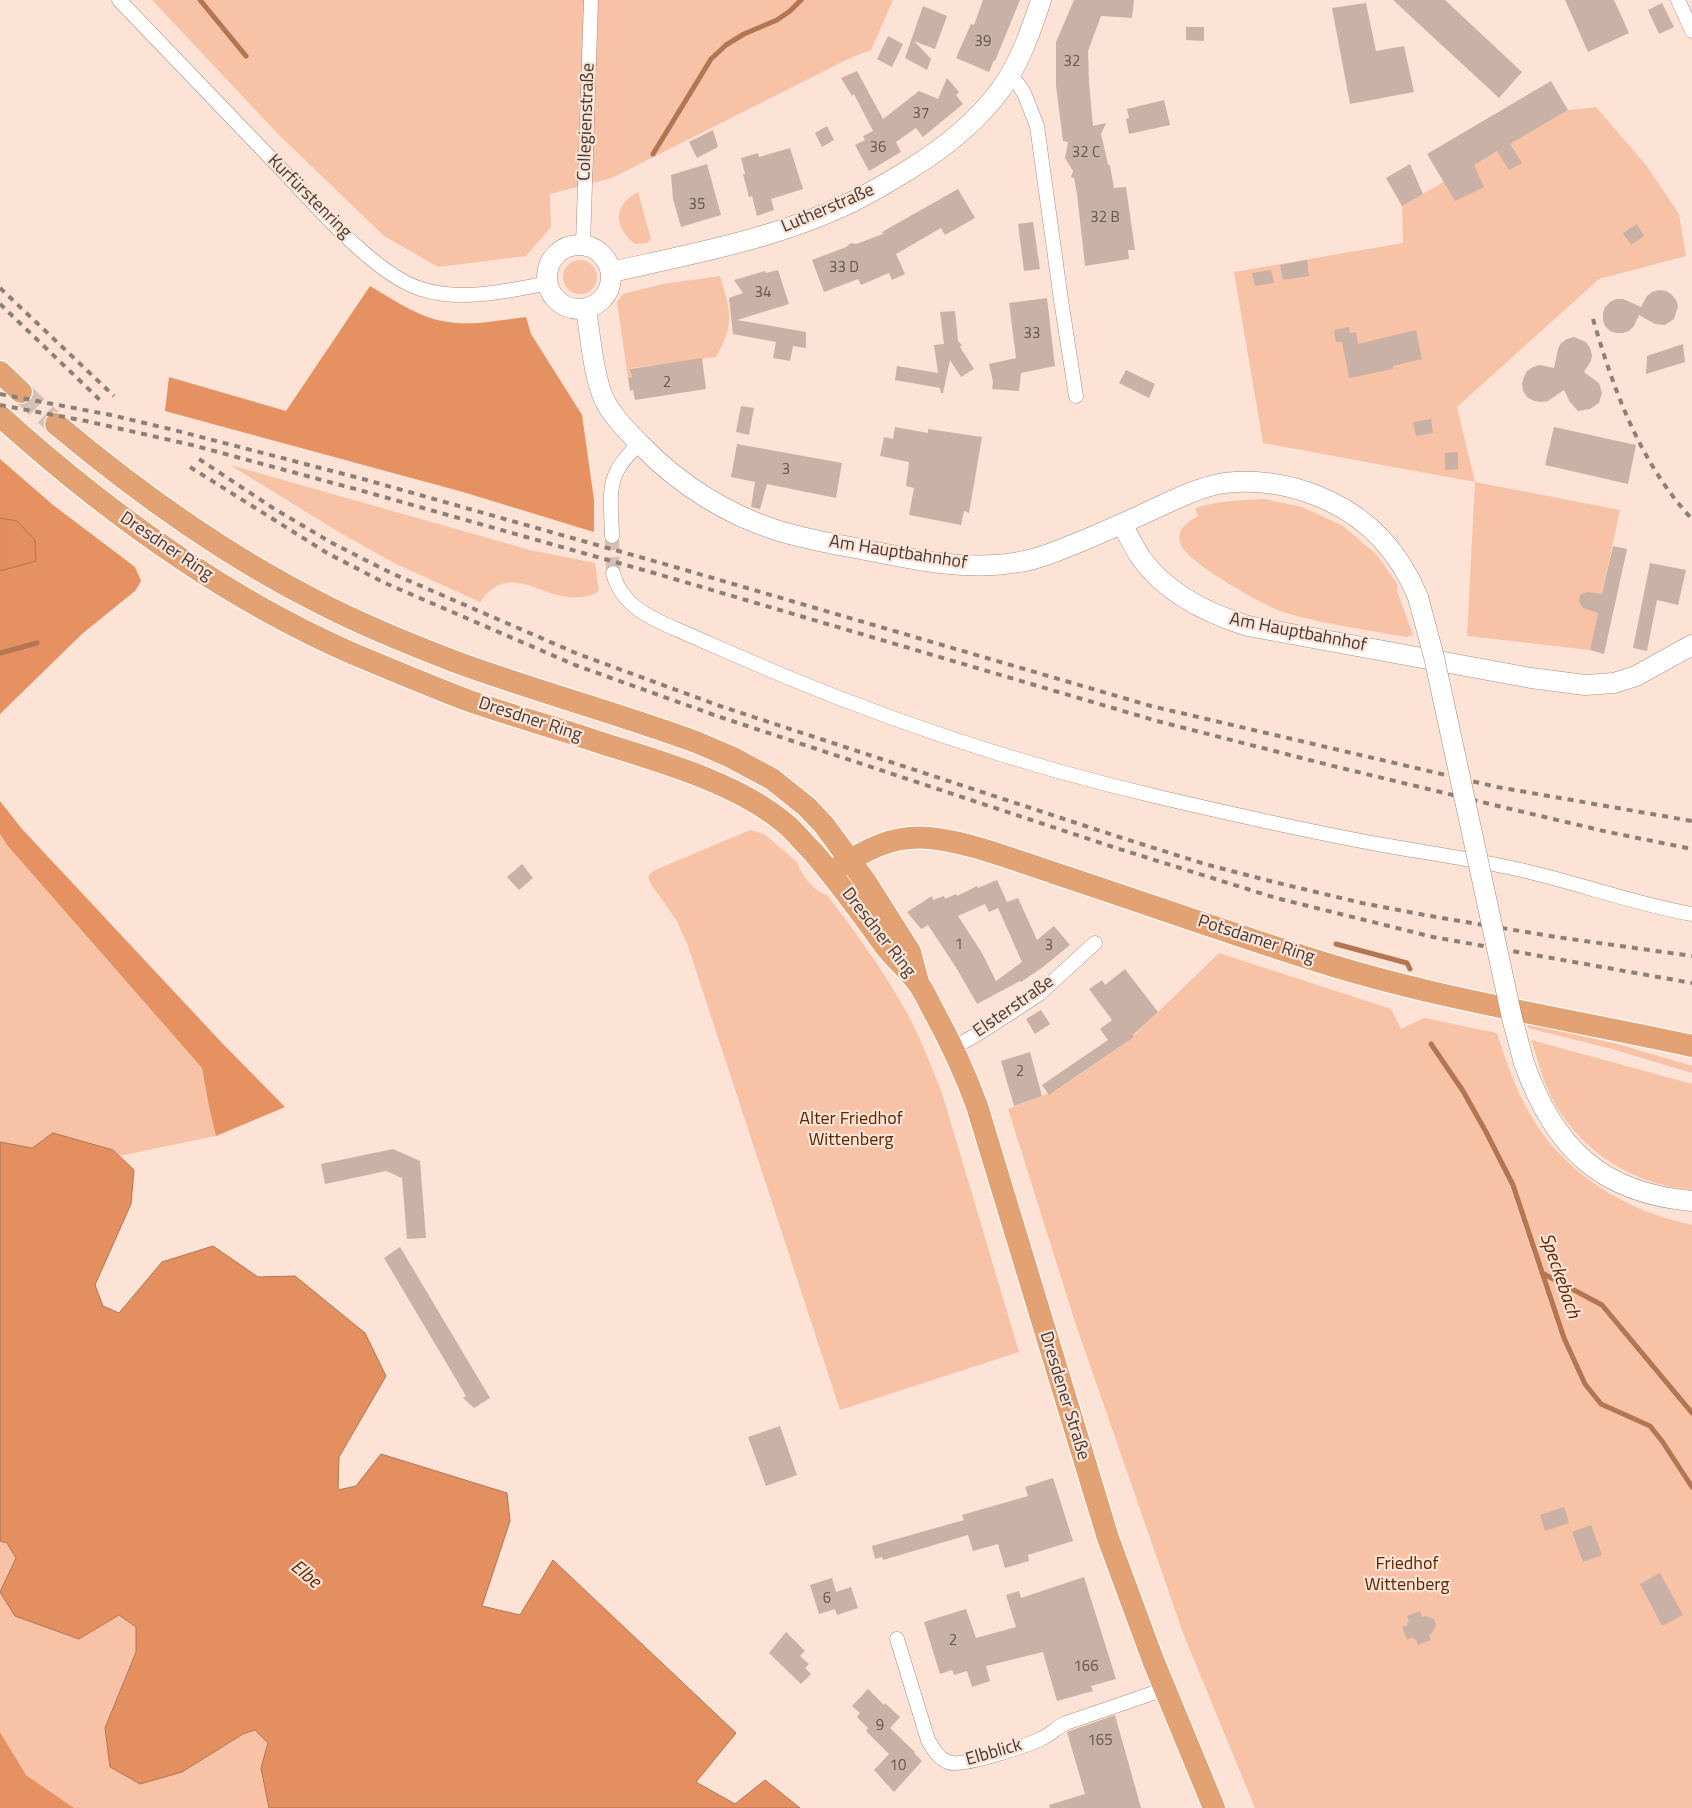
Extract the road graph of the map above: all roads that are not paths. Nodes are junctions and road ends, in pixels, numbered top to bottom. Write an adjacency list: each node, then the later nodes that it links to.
1 (119, 0): 9 (street, Kurfürstenring)
2 (591, 0): 7 (street, Collegienstraße)
3 (1041, 0): 6 (street, Lutherstraße)
4 (1678, 0): 5 (street)
5 (1692, 31)
6 (1009, 77): 8 (street, Lutherstraße); 13 (street)
7 (583, 245): 8 (street); 9 (street)
8 (611, 272): 10 (street)
9 (548, 283): 10 (street)
10 (586, 308): 16 (street, Am Hauptbahnhof)
11 (0, 372): 12 (main road)
12 (21, 392)
13 (1076, 396)
14 (0, 416): 22 (main road, Dresdner Ring)
15 (56, 424): 21 (main road, Dresdner Ring)
16 (639, 443): 17 (street, Am Hauptbahnhof); 18 (street)
17 (1122, 524): 20 (street, Am Hauptbahnhof); 28 (street, bridge)
18 (612, 536)
19 (613, 573): 23 (street)
20 (1692, 645)
21 (850, 859): 22 (main road, Potsdamer Ring); 25 (main road, Dresdner Ring); 26 (main road, Potsdamer Ring)
22 (830, 873): 25 (main road, Dresdner Ring)
23 (1692, 914)
24 (1096, 943): 27 (street, Elsterstraße)
25 (918, 984): 27 (main road, Dresdener Straße)
26 (1692, 1046)
27 (952, 1048): 30 (main road, Dresdener Straße)
28 (1692, 1201)
29 (897, 1639): 30 (street, Elbblick)
30 (1165, 1690): 31 (main road, Dresdener Straße)
31 (1214, 1808)

